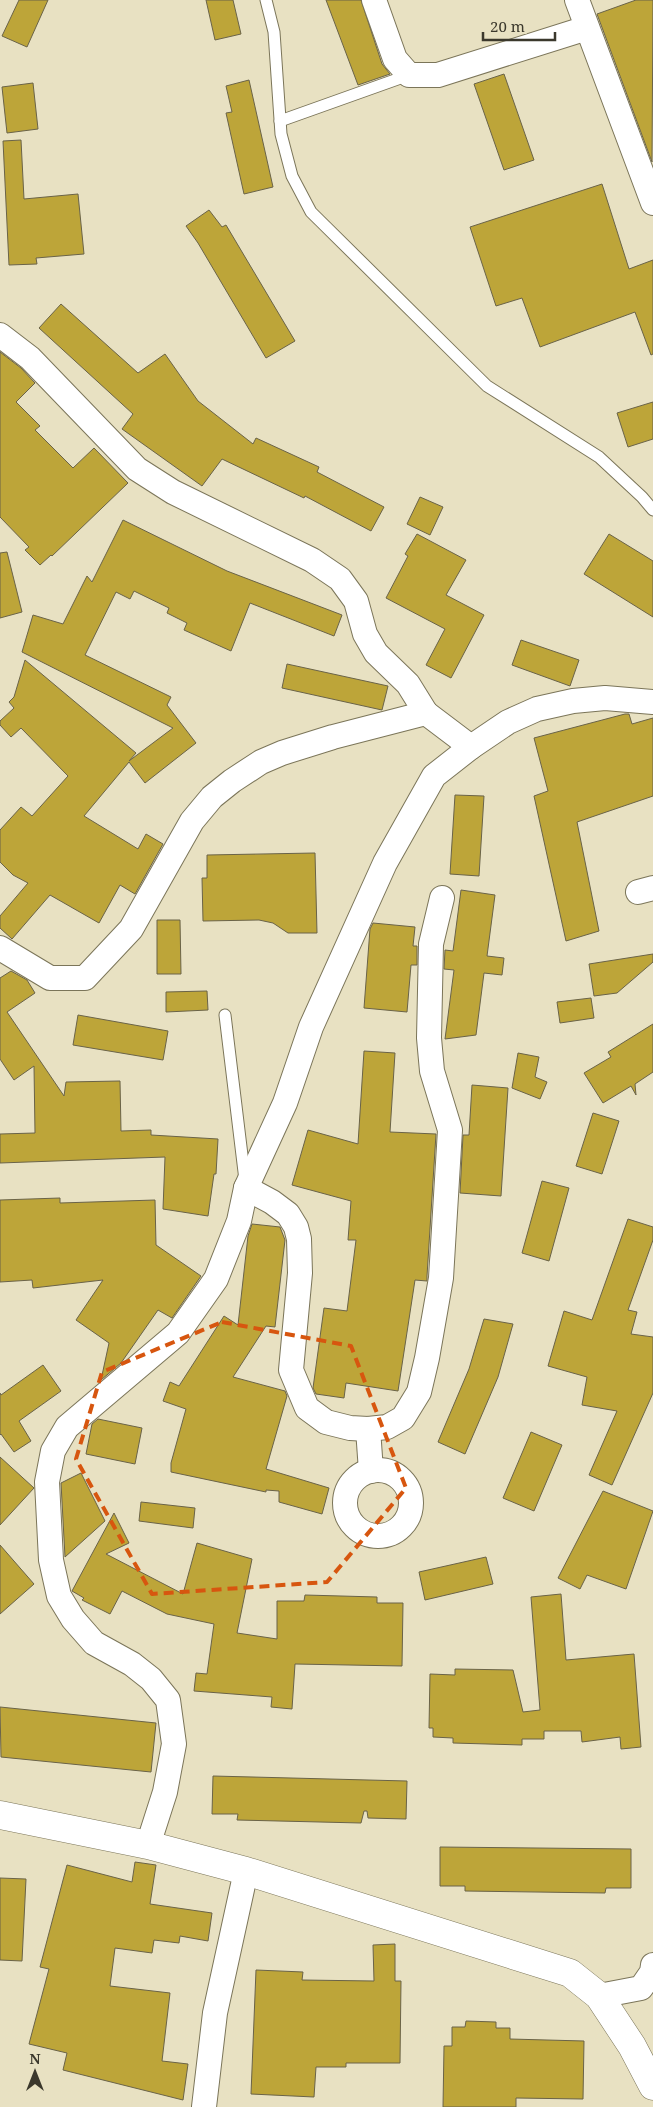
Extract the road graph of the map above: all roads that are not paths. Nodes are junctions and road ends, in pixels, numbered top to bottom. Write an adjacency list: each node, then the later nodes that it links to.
1 (266, 0): 6 (lane)
2 (374, 0): 5 (street)
3 (577, 0): 4 (street)
4 (588, 28): 5 (street); 7 (street)
5 (410, 75): 6 (lane)
6 (280, 121): 9 (lane)
7 (653, 203)
8 (0, 335): 11 (street)
9 (653, 510)
10 (653, 702): 12 (street)
11 (426, 713): 12 (street); 14 (street)
12 (471, 747): 16 (street)
13 (442, 898): 17 (street)
14 (0, 948)
15 (225, 1015): 16 (lane)
16 (246, 1188): 17 (street); 20 (street)
17 (368, 1429): 18 (street)
18 (371, 1471)
19 (0, 1815): 20 (street)
20 (148, 1845): 21 (street)
21 (246, 1871): 23 (street); 25 (street)
22 (653, 1965): 23 (street)
23 (598, 1996): 24 (street)
24 (653, 2086)
25 (204, 2107)

